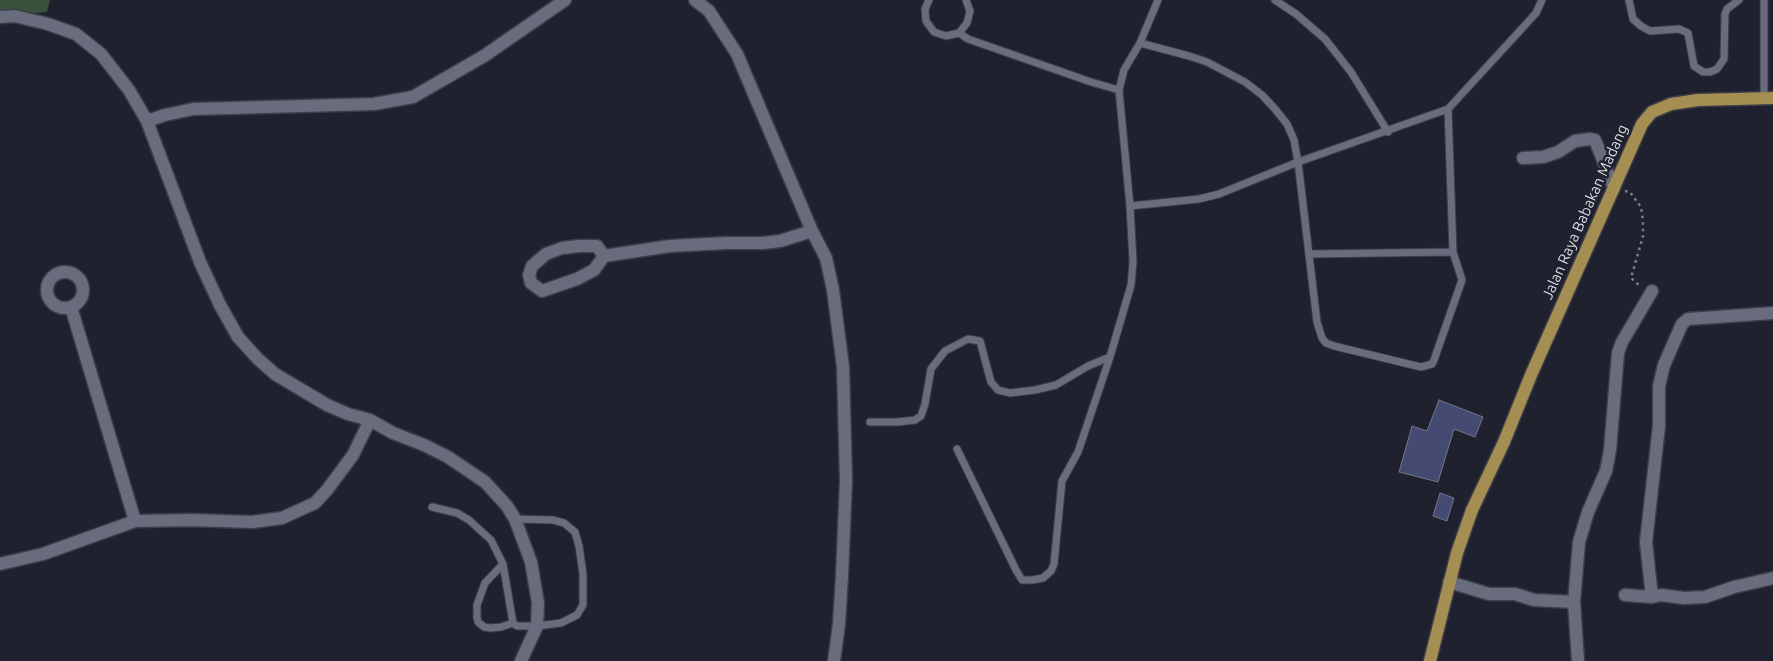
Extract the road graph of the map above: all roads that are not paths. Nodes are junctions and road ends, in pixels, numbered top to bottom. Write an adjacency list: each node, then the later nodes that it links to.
1 (565, 0): 17 (street)
2 (695, 0): 23 (street)
3 (929, 0): 12 (lane)
4 (966, 0): 12 (lane)
5 (1158, 0): 13 (lane)
6 (1275, 0): 18 (lane)
7 (1542, 0): 16 (lane)
8 (1629, 0): 9 (lane)
9 (1739, 0)
10 (1764, 0): 15 (lane)
11 (0, 16): 17 (street)
12 (959, 33): 14 (lane)
13 (1140, 43): 14 (lane); 20 (lane)
14 (1119, 90): 22 (lane)
15 (1768, 98): 21 (main road, Jalan Raya Babakan Madang)
16 (1448, 110): 18 (lane); 24 (lane)
17 (147, 122): 31 (street)
18 (1388, 132): 20 (lane)
19 (1523, 158): 21 (street)
20 (1298, 162): 22 (lane); 25 (lane)
21 (1614, 188): 40 (main road, Jalan Raya Babakan Madang)
22 (1130, 206): 30 (lane)
23 (812, 231): 26 (street); 47 (street)
24 (1453, 252): 25 (lane); 25 (lane)
25 (1309, 254)
26 (604, 256): 26 (street)
27 (1652, 291): 43 (street)
28 (71, 307): 36 (street)
29 (1773, 313): 42 (street)
30 (1110, 357): 32 (lane); 33 (lane)
31 (370, 420): 35 (street); 36 (street)
32 (870, 422)
33 (956, 449)
34 (432, 507): 38 (lane)
35 (515, 519): 45 (street); 45 (lane)
36 (135, 522): 37 (street)
37 (0, 564)
38 (503, 564): 44 (lane); 44 (lane)
39 (1773, 578): 42 (street)
40 (1449, 582): 43 (street); 48 (main road, Jalan Raya Babakan Madang)
41 (1624, 595): 42 (street)
42 (1652, 597)
43 (1574, 602): 49 (street)
44 (513, 622): 45 (lane)
45 (536, 626): 46 (street)
46 (521, 661)
47 (834, 661)
48 (1430, 661)
49 (1578, 661)

